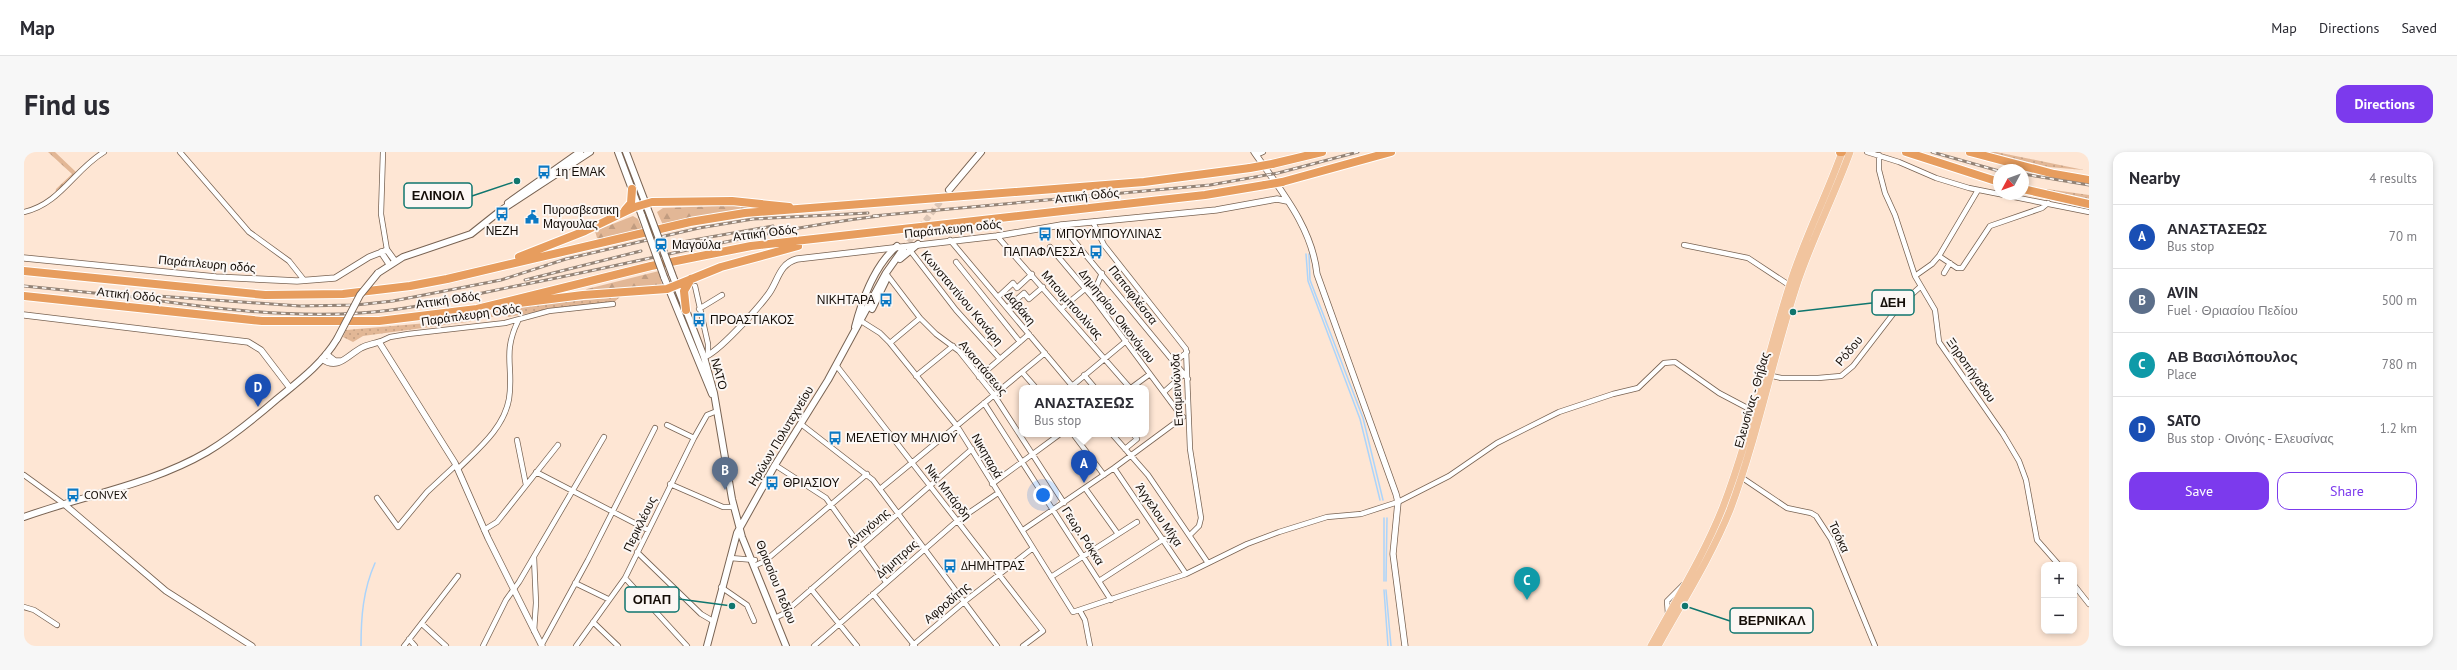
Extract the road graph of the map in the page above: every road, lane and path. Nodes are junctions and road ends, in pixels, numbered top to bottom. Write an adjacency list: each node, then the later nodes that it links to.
1 (104, 152): 30 (street)
2 (180, 152): 59 (street)
3 (383, 152): 44 (street)
4 (580, 152): 31 (main road)
5 (590, 152): 31 (main road)
6 (618, 152): 21 (main road, ΝΑΤΟ)
7 (626, 152): 28 (main road, ΝΑΤΟ)
8 (981, 152): 22 (main road)
9 (1263, 152): 17 (street)
10 (1322, 152): 29 (highway, Αττική Οδός, bridge)
11 (1391, 152): 36 (highway, Αττική Οδός, bridge)
12 (1842, 152): 62 (main road, Ελευσίνας - Θήβας)
13 (1850, 152): 100 (main road, Ελευσίνας - Θήβας)
14 (1867, 152): 18 (street)
15 (1906, 152): 19 (highway)
16 (1970, 152): 20 (highway)
17 (1255, 153): 25 (street)
18 (1879, 155): 23 (street); 58 (street, Ξηροπήγαδου)
19 (1993, 180)
20 (2089, 180)
21 (632, 189): 28 (main road, ΝΑΤΟ); 33 (highway)
22 (949, 190)
23 (1978, 190): 26 (street); 47 (street)
24 (2029, 190): 27 (highway)
25 (1288, 202): 34 (street, Παράπλευρη οδός); 156 (street)
26 (2048, 203): 32 (street); 51 (street)
27 (2089, 204)
28 (642, 205): 29 (highway); 33 (highway); 61 (main road, ΝΑΤΟ, bridge); 65 (main road, ΝΑΤΟ, bridge)
29 (794, 208): 55 (highway, Αττική Οδός)
30 (24, 212)
31 (500, 212): 49 (main road)
32 (2089, 212)
33 (622, 213): 55 (highway)
34 (1093, 222): 35 (street, Παράπλευρη οδός); 88 (street, Επαμεινώνδα)
35 (1062, 225): 37 (street, Παράπλευρη οδός); 53 (street, Παπαφλέσσα)
36 (838, 236): 60 (highway); 70 (highway, Αττική Οδός)
37 (997, 236): 38 (street, Παράπλευρη οδός); 56 (street, Μπουμπουλίνας)
38 (950, 240): 39 (street, Παράπλευρη οδός); 69 (street, Δαβάκη)
39 (918, 244): 43 (main road); 43 (street, Παράπλευρη οδός)
40 (1684, 245): 62 (street)
41 (886, 247): 43 (street, Παράπλευρη οδός); 46 (main road); 90 (street, Παράπλευρη οδός)
42 (1050, 247): 66 (street, Δημητρίου Οικονόμου)
43 (903, 248): 46 (main road); 57 (main road); 80 (main road, Ηρώων Πολυτεχνείου); 93 (street, Κωνσταντίνου Κανάρη)
44 (387, 250): 45 (street, Παράπλευρη οδός); 49 (street)
45 (381, 252): 49 (street); 59 (street, Παράπλευρη οδός)
46 (888, 256): 82 (main road)
47 (1939, 256): 51 (street); 58 (street)
48 (24, 258): 59 (street, Παράπλευρη οδός)
49 (392, 262): 91 (main road, bridge)
50 (956, 262): 85 (street)
51 (1950, 263): 54 (street)
52 (24, 271): 55 (highway, Αττική Οδός)
53 (1102, 273): 74 (street); 94 (street, Παπαφλέσσα)
54 (1944, 273)
55 (469, 274)
56 (1032, 274): 63 (street, Μπουμπουλίνας); 69 (street)
57 (888, 276): 78 (street, Αναστάσεως); 80 (main road)
58 (1914, 276): 64 (street, Ξηροπήγαδου)
59 (304, 280)
60 (693, 283): 61 (highway); 75 (street); 76 (highway)
61 (677, 285): 65 (highway); 76 (main road, ΝΑΤΟ)
62 (1789, 285): 100 (main road, Ελευσίνας - Θήβας)
63 (1043, 287): 72 (street); 73 (street, Μπουμπουλίνας)
64 (1920, 287): 100 (street, Ρόδου); 182 (street, Ξηροπήγαδου)
65 (668, 288): 70 (highway); 113 (main road, ΝΑΤΟ)
66 (1085, 289): 73 (street); 74 (street, Δημητρίου Οικονόμου)
67 (722, 295): 75 (street)
68 (24, 296): 70 (highway, Αττική Οδός)
69 (998, 297): 72 (street, Δαβάκη)
70 (505, 302)
71 (613, 304): 79 (street, Παράπλευρη Οδός)
72 (1007, 308): 81 (street, Δαβάκη)
73 (1062, 308): 92 (street, Μπουμπουλίνας)
74 (1100, 308): 83 (street, Δημητρίου Οικονόμου)
75 (700, 309): 90 (street)
76 (686, 310): 90 (main road, ΝΑΤΟ)
77 (24, 315): 110 (street)
78 (920, 318): 86 (street); 87 (street, Αναστάσεως)
79 (518, 321): 84 (street, Παράπλευρη Οδός); 140 (street)
80 (861, 321): 82 (main road, Ηρώων Πολυτεχνείου); 86 (street, Νικηταρά)
81 (1029, 334): 85 (street); 89 (street, Δαβάκη)
82 (852, 335): 95 (main road, Ηρώων Πολυτεχνείου)
83 (1126, 340): 92 (street); 97 (street, Δημητρίου Οικονόμου)
84 (379, 342): 91 (street); 140 (street)
85 (1020, 342): 93 (street)
86 (890, 343): 101 (street, Νικηταρά)
87 (953, 346): 101 (street); 102 (street, Αναστάσεως)
88 (1187, 352): 94 (street); 103 (street, Επαμεινώνδα)
89 (1044, 353): 96 (street); 105 (street, Δαβάκη)
90 (706, 356): 113 (main road, ΝΑΤΟ)
91 (324, 357): 110 (main road)
92 (1105, 358): 99 (street); 108 (street, Μπουμπουλίνας)
93 (1000, 359): 102 (street)
94 (1175, 362): 98 (street, Παπαφλέσσα)
95 (836, 366): 119 (main road, Ηρώων Πολυτεχνείου); 137 (street, Νικ. Μπάρδη)
96 (1022, 372): 104 (street); 112 (street)
97 (1150, 374): 109 (street); 111 (street, Δημητρίου Οικονόμου)
98 (1184, 374): 103 (street, Παπαφλέσσα); 111 (street)
99 (1084, 375): 106 (street); 107 (street)
100 (1767, 375): 116 (main road, Ελευσίνας - Θήβας)
101 (916, 376): 121 (street, Νικηταρά)
102 (980, 377): 112 (street, Αναστάσεως)
103 (1188, 378): 118 (street, Επαμεινώνδα)
104 (1033, 385)
105 (1071, 385)
106 (1075, 385)
107 (1092, 385)
108 (1128, 385)
109 (1134, 385)
110 (290, 388): 158 (main road)
111 (1164, 392): 117 (street, Δημητρίου Οικονόμου)
112 (994, 395): 114 (street); 123 (street, Αναστάσεως)
113 (714, 398): 115 (main road, Θριασίου Πεδίου)
114 (984, 403): 121 (street); 138 (street, Γεωρ. Ρόκκα)
115 (716, 411): 130 (street, Περικλέους); 160 (main road, Θριασίου Πεδίου)
116 (1756, 413): 146 (main road, Ελευσίνας - Θήβας); 156 (street); 231 (main road, Ελευσίνας - Θήβας)
117 (1182, 417): 118 (street); 136 (street)
118 (1188, 418): 172 (street, Επαμεινώνδα)
119 (801, 424): 139 (main road, Ηρώων Πολυτεχνείου); 143 (street)
120 (667, 425): 130 (street)
121 (957, 426): 133 (street, Νικηταρά); 137 (street)
122 (655, 428): 161 (street)
123 (1019, 432)
124 (604, 437): 153 (street)
125 (1022, 437): 135 (street, Αναστάσεως)
126 (1056, 437): 135 (street)
127 (1075, 437): 145 (street)
128 (1115, 437): 134 (street)
129 (1135, 437): 134 (street)
130 (694, 438): 147 (street, Περικλέους)
131 (517, 440): 149 (street)
132 (558, 445): 142 (street)
133 (972, 449): 148 (street, Νικηταρά); 150 (street, Αντιγόνης)
134 (1125, 449): 136 (street)
135 (1034, 455): 138 (street); 157 (street, Αναστάσεως)
136 (1130, 456): 141 (street); 172 (street)
137 (912, 463): 150 (street, Νικ. Μπάρδη); 152 (street)
138 (1023, 464): 148 (street); 162 (street, Γεωρ. Ρόκκα)
139 (775, 465): 159 (street); 167 (main road, Ηρώων Πολυτεχνείου)
140 (457, 467): 155 (street); 168 (street)
141 (1114, 468): 145 (street); 173 (street, Άγγελου Μίχα)
142 (536, 472): 149 (street); 153 (street)
143 (867, 474): 152 (street); 159 (street)
144 (24, 475): 158 (street)
145 (1104, 475): 151 (street)
146 (1741, 477): 232 (main road, Ελευσίνας - Θήβας); 233 (street, Τσόκα)
147 (670, 484): 160 (street); 169 (street, Περικλέους)
148 (992, 484): 154 (street, Νικηταρά)
149 (526, 485): 168 (street)
150 (930, 486): 163 (street, Αντιγόνης); 165 (street, Νικ. Μπάρδη)
151 (1085, 488): 157 (street); 171 (street)
152 (880, 489): 163 (street)
153 (572, 491): 161 (street); 178 (street)
154 (998, 493): 165 (street, Δήμητρας); 170 (street, Νικηταρά)
155 (377, 498)
156 (1398, 502): 183 (street); 230 (street)
157 (1064, 503): 162 (street)
158 (64, 504): 164 (main road); 212 (street)
159 (830, 504): 174 (street); 181 (street)
160 (734, 507): 167 (main road, Θριασίου Πεδίου)
161 (612, 510): 169 (street); 191 (street)
162 (1054, 510): 170 (street); 179 (street, Γεωρ. Ρόκκα)
163 (898, 515): 174 (street, Αντιγόνης); 176 (street)
164 (24, 517)
165 (957, 521): 176 (street, Δήμητρας); 184 (street, Νικ. Μπάρδη)
166 (1137, 522): 171 (street)
167 (739, 528): 180 (main road, Ηρώων Πολυτεχνείου); 181 (main road, Θριασίου Πεδίου)
168 (484, 530): 193 (street)
169 (648, 530): 177 (street, Περικλέους)
170 (1023, 530): 175 (street, Νικηταρά)
171 (1118, 534): 179 (street)
172 (1190, 535): 183 (street)
173 (1164, 540): 185 (street, Άγγελου Μίχα); 189 (street)
174 (861, 547): 190 (street); 194 (street, Αντιγόνης)
175 (1033, 548): 184 (street, Αφροδίτης); 187 (street, Νικηταρά)
176 (924, 549): 190 (street, Δήμητρας); 199 (street)
177 (637, 552): 188 (street, Περικλέους); 204 (street)
178 (534, 556): 193 (street); 210 (street)
179 (1084, 556): 187 (street); 189 (street, Γεωρ. Ρόκκα)
180 (730, 558): 181 (street); 192 (main road, Ηρώων Πολυτεχνείου)
181 (754, 562): 203 (main road, Θριασίου Πεδίου)
182 (2056, 562)
183 (1208, 563): 185 (street)
184 (999, 574): 199 (street, Αφροδίτης); 228 (street, Νικ. Μπάρδη)
185 (1186, 574): 198 (street)
186 (458, 576): 208 (street)
187 (1051, 577): 202 (street, Νικηταρά)
188 (625, 578): 197 (street, Περικλέους); 220 (street)
189 (1099, 581): 198 (street, Γεωρ. Ρόκκα)
190 (886, 582): 196 (street, Δήμητρας)
191 (575, 583): 197 (street); 217 (street)
192 (721, 587): 204 (main road, Ηρώων Πολυτεχνείου); 205 (street)
193 (514, 589): 210 (street); 216 (street)
194 (811, 589): 203 (street, Αντιγόνης); 207 (street)
195 (2077, 589): 200 (street)
196 (873, 594): 207 (street, Δήμητρας); 226 (street)
197 (608, 599): 206 (street, Περικλέους)
198 (1111, 600): 202 (street)
199 (964, 602): 226 (street, Αφροδίτης); 227 (street)
200 (2089, 604)
201 (24, 607): 209 (street)
202 (1080, 611): 229 (street)
203 (776, 617): 222 (main road, Θριασίου Πεδίου); 223 (main road, Θριασίου Πεδίου)
204 (713, 621): 221 (main road, Ηρώων Πολυτεχνείου)
205 (754, 621)
206 (593, 622): 218 (street, Περικλέους); 219 (street)
207 (838, 623): 224 (street, Δήμητρας); 225 (street)
208 (422, 624): 211 (street); 215 (street)
209 (57, 625)
210 (534, 631): 217 (street)
211 (409, 639): 213 (street); 214 (street)
212 (252, 646)
213 (404, 646)
214 (415, 646)
215 (446, 646)
216 (483, 646)
217 (541, 646)
218 (576, 646)
219 (618, 646)
220 (687, 646)
221 (707, 646)
222 (786, 646)
223 (790, 646)
224 (814, 646)
225 (857, 646)
226 (914, 646)
227 (997, 646)
228 (1023, 646)
229 (1090, 646)
230 (1405, 646)
231 (1651, 646)
232 (1658, 646)
233 (1875, 646)

